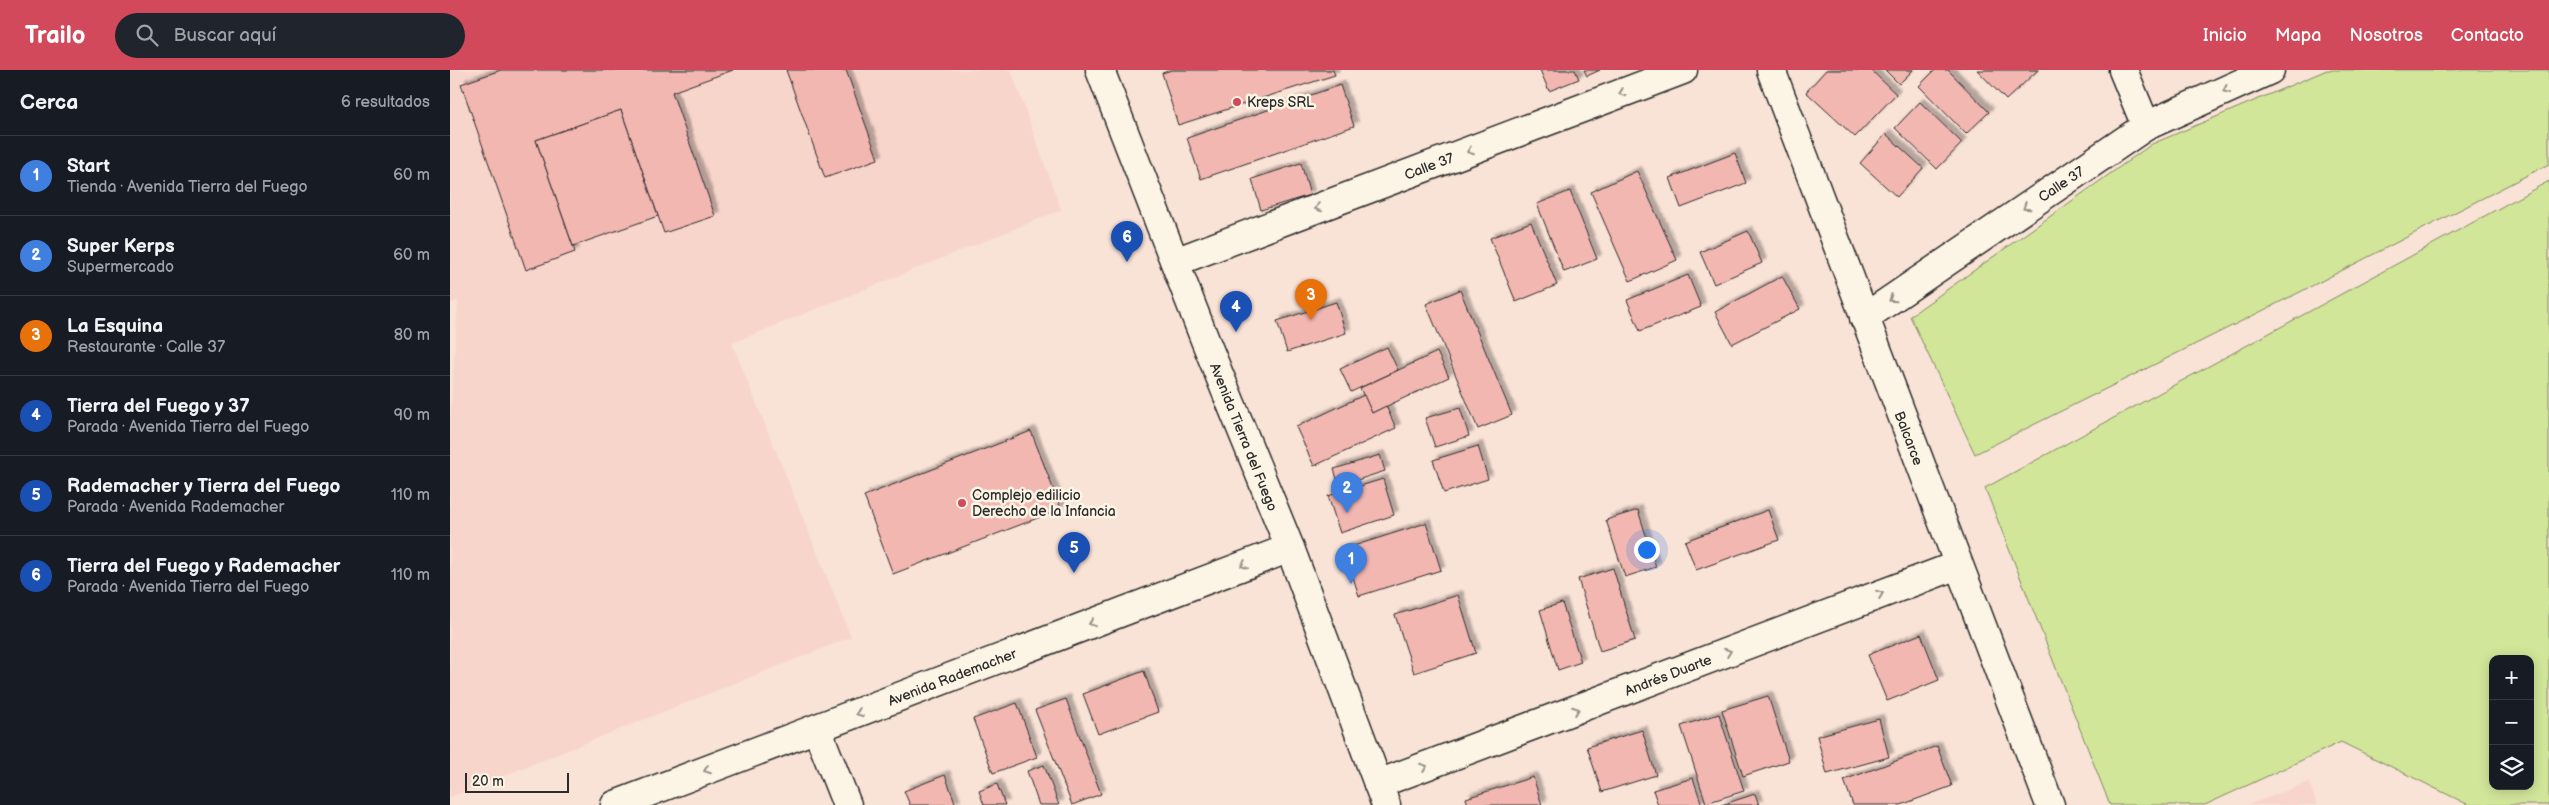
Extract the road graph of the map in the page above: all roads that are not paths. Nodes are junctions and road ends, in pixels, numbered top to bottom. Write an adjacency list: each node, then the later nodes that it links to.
1 (1100, 70): 7 (main road, Avenida Tierra del Fuego)
2 (1684, 70): 7 (main road, Calle 37, one-way to 7)
3 (1771, 70): 8 (main road, Balcarce)
4 (2123, 70): 6 (main road)
5 (2270, 70): 6 (main road, Calle 37, one-way to 6)
6 (2146, 126): 8 (main road, Calle 37, one-way to 8)
7 (1175, 262): 9 (main road, Avenida Tierra del Fuego)
8 (1864, 318): 10 (main road, Balcarce)
9 (1290, 548): 11 (main road, Avenida Rademacher, one-way to 11); 12 (main road, Avenida Tierra del Fuego)
10 (1958, 565): 12 (main road, Andrés Duarte, one-way to 10); 15 (main road, Balcarce)
11 (817, 729): 13 (main road, Avenida Rademacher, one-way to 13); 14 (main road)
12 (1382, 795)
13 (615, 805)
14 (847, 805)
15 (2050, 805)

